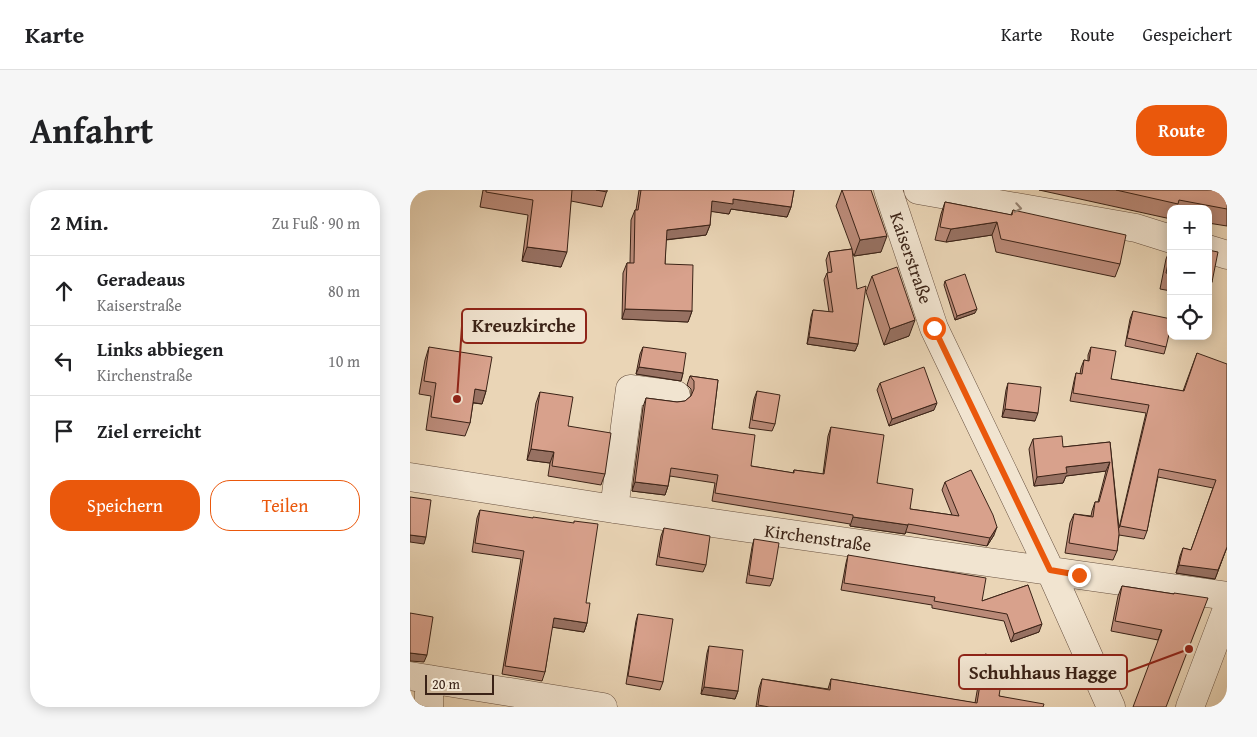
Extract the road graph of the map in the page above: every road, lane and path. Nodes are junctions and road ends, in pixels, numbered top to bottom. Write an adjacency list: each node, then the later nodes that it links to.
1 (888, 190): 9 (street, Kaiserstraße)
2 (918, 190): 3 (street, one-way to 3)
3 (1167, 237)
4 (1211, 250): 5 (street)
5 (1227, 255)
6 (676, 395): 8 (street)
7 (410, 477): 8 (street, Kirchenstraße)
8 (614, 509): 9 (street, Kirchenstraße)
9 (1050, 570): 10 (street, Kirchenstraße); 15 (street, Kaiserstraße)
10 (1227, 596)
11 (1227, 609): 16 (street)
12 (420, 678): 13 (street); 14 (street)
13 (428, 707)
14 (603, 707)
15 (1111, 707)
16 (1190, 707)

